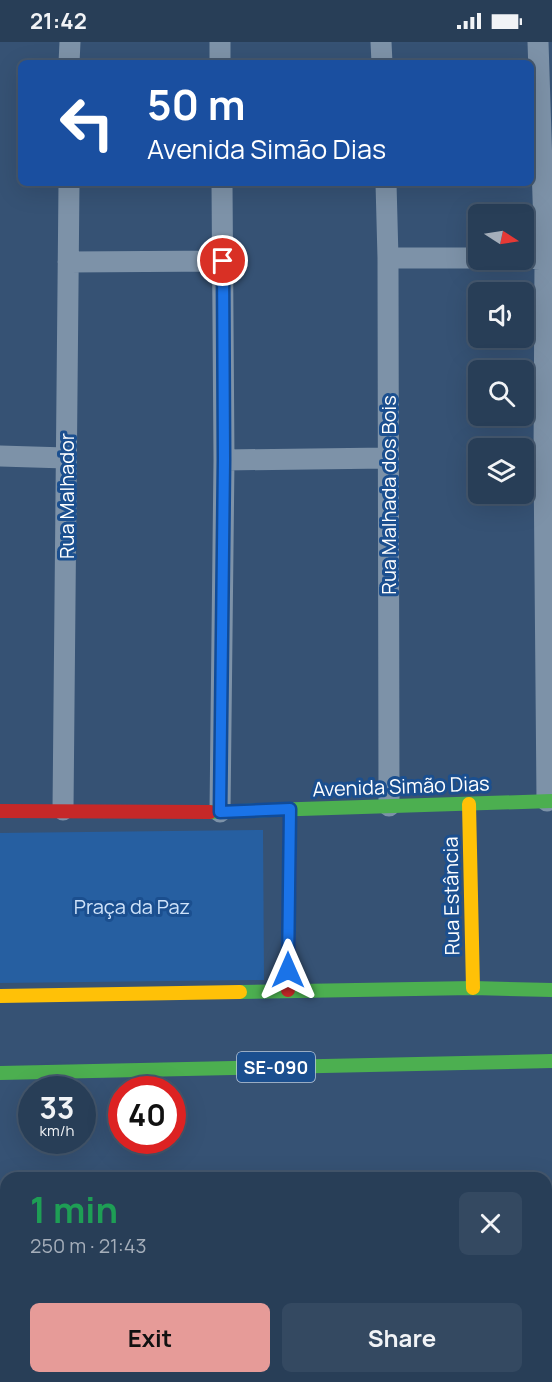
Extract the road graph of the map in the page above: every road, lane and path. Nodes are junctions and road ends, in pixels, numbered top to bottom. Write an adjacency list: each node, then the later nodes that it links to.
1 (70, 42): 5 (street)
2 (220, 42): 6 (street)
3 (381, 42): 7 (street)
4 (538, 42): 14 (street)
5 (69, 60)
6 (220, 60)
7 (382, 60)
8 (69, 186): 16 (street, Rua Malhador)
9 (222, 186): 15 (street)
10 (386, 186): 11 (street, Rua Malhada dos Bois)
11 (388, 258): 12 (street); 20 (street, Rua Malhada dos Bois)
12 (468, 258)
13 (534, 258): 14 (street)
14 (545, 259): 18 (street)
15 (223, 261): 16 (street); 21 (street)
16 (68, 262): 19 (street, Rua Malhador)
17 (0, 456): 19 (street)
18 (548, 457): 22 (street)
19 (66, 458): 26 (street, Rua Malhador)
20 (387, 458): 21 (street); 24 (street, Rua Malhada dos Bois)
21 (224, 460): 28 (street)
22 (550, 801): 23 (main road, Avenida Simão Dias)
23 (469, 804): 24 (main road, Avenida Simão Dias); 29 (main road, Rua Estância)
24 (389, 806): 25 (main road, Avenida Simão Dias)
25 (290, 809): 28 (main road, Avenida Simão Dias); 30 (main road)
26 (63, 810): 27 (main road, Avenida Simão Dias); 28 (main road, Avenida Simão Dias)
27 (0, 811)
28 (220, 812)
29 (473, 988): 30 (main road); 31 (main road)
30 (288, 990): 32 (main road)
31 (552, 990)
32 (0, 996)
33 (552, 1062): 34 (main road, SE-090)
34 (0, 1073)

